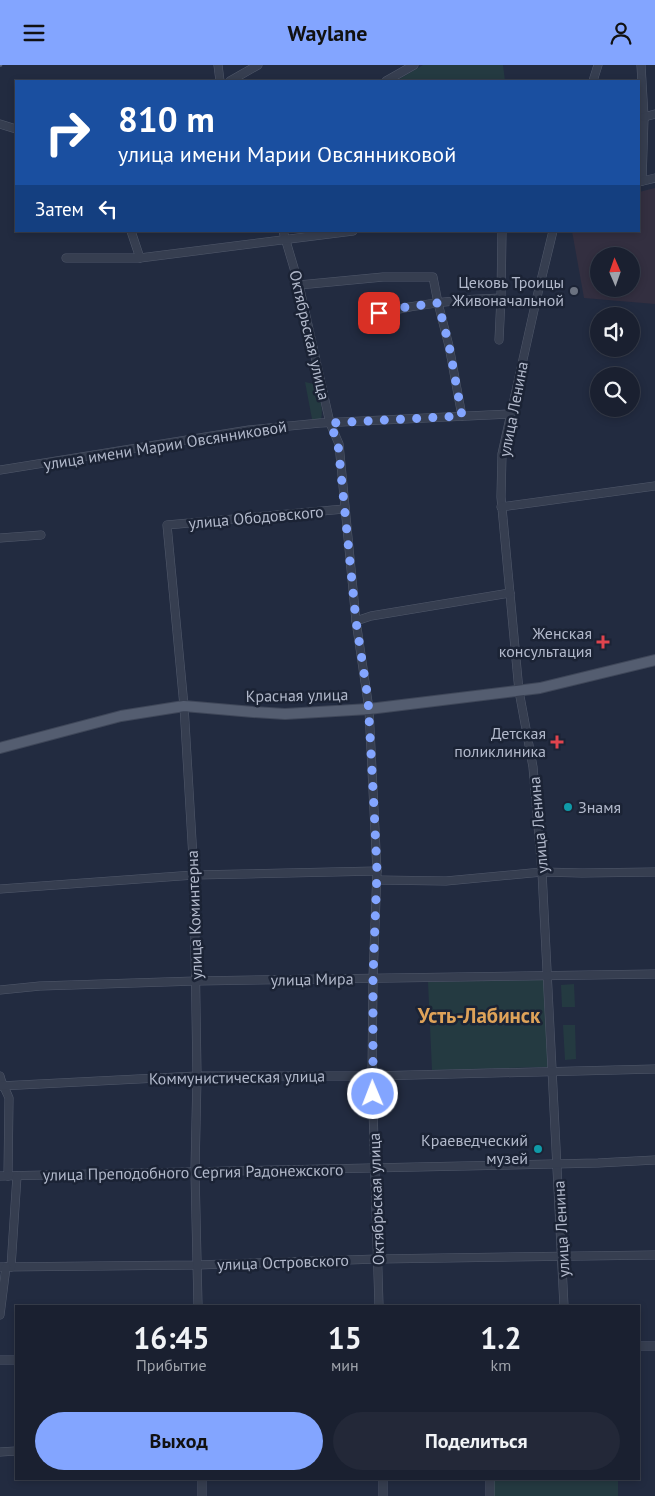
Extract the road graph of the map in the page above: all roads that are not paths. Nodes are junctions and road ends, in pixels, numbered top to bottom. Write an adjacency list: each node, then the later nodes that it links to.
1 (218, 65): 6 (street)
2 (258, 65): 7 (street)
3 (414, 65): 8 (street)
4 (598, 65): 9 (street)
5 (641, 65): 11 (street)
6 (220, 80)
7 (232, 80)
8 (388, 80)
9 (593, 80)
10 (655, 114): 11 (street)
11 (644, 117): 15 (street)
12 (0, 124): 13 (street)
13 (15, 129)
14 (655, 178): 15 (street)
15 (642, 181)
16 (132, 232): 23 (street)
17 (283, 232): 21 (street, Октябрьская улица)
18 (346, 232): 21 (street)
19 (502, 232): 25 (street)
20 (553, 232): 29 (street, улица Ленина)
21 (286, 240): 23 (street); 24 (street, Октябрьская улица)
22 (66, 258): 23 (street)
23 (140, 258)
24 (299, 285): 26 (street); 31 (street, Октябрьская улица)
25 (501, 298): 26 (street); 28 (street)
26 (438, 303): 27 (street); 30 (street)
27 (379, 313)
28 (499, 341)
29 (510, 414): 30 (street, улица имени Марии Овсянниковой); 34 (street, улица Ленина)
30 (462, 416): 31 (street, улица имени Марии Овсянниковой)
31 (330, 423): 32 (street, улица имени Марии Овсянниковой); 35 (street, Октябрьская улица)
32 (0, 470)
33 (655, 485): 34 (street)
34 (502, 507): 39 (street, улица Ленина)
35 (344, 509): 36 (street, улица Ободовского); 40 (street, Октябрьская улица)
36 (167, 525): 43 (street, улица Коминтерна)
37 (40, 535): 38 (street)
38 (0, 538)
39 (510, 593): 40 (street); 42 (street, улица Ленина)
40 (356, 621): 44 (street, Октябрьская улица)
41 (655, 660): 42 (main road, Красная улица)
42 (519, 691): 44 (main road, Красная улица); 47 (street, улица Ленина)
43 (184, 706): 44 (main road, Красная улица); 45 (main road, Красная улица); 49 (street, улица Коминтерна)
44 (369, 709): 46 (street, Октябрьская улица)
45 (0, 748)
46 (377, 871): 49 (street); 50 (street, Октябрьская улица)
47 (542, 872): 48 (street); 50 (street); 53 (street, улица Ленина)
48 (655, 872)
49 (194, 875): 51 (street); 55 (street, улица Коминтерна)
50 (377, 880): 54 (street, Октябрьская улица)
51 (0, 889)
52 (655, 974): 53 (street, улица Мира)
53 (548, 975): 54 (street, улица Мира); 58 (street, улица Ленина)
54 (373, 978): 55 (street, улица Мира); 59 (street, Октябрьская улица)
55 (196, 981): 56 (street, улица Мира); 61 (street, улица Коминтерна)
56 (0, 990)
57 (655, 1069): 58 (street, Коммунистическая улица)
58 (552, 1071): 59 (street, Коммунистическая улица); 64 (street, улица Ленина)
59 (372, 1075): 61 (street, Коммунистическая улица); 65 (street, Октябрьская улица)
60 (0, 1076): 62 (street)
61 (197, 1076): 62 (street, Коммунистическая улица); 66 (street, улица Коминтерна)
62 (1, 1086): 67 (street)
63 (655, 1160): 64 (street, улица Преподобного Сергия Радонежского)
64 (558, 1164): 65 (street, улица Преподобного Сергия Радонежского); 70 (street, улица Ленина)
65 (375, 1168): 66 (street, улица Преподобного Сергия Радонежского); 71 (street, Октябрьская улица)
66 (195, 1171): 68 (street, улица Преподобного Сергия Радонежского); 72 (street, улица Коминтерна)
67 (4, 1176): 68 (street, улица Преподобного Сергия Радонежского)
68 (17, 1176): 73 (street)
69 (655, 1255): 70 (street, улица Островского)
70 (562, 1256): 71 (street, улица Островского); 76 (street, улица Ленина)
71 (378, 1259): 72 (street, улица Островского); 75 (street, Октябрьская улица)
72 (197, 1265): 73 (street, улица Островского); 74 (street, улица Коминтерна)
73 (5, 1267): 77 (street)
74 (198, 1305)
75 (379, 1305)
76 (564, 1305)
77 (0, 1315)
78 (640, 1346): 79 (street)
79 (655, 1346)
80 (0, 1360): 81 (street)
81 (15, 1360)
82 (15, 1451): 83 (street)
83 (0, 1452)
84 (202, 1480): 87 (street)
85 (383, 1480): 88 (street)
86 (490, 1480): 89 (street)
87 (202, 1496)
88 (383, 1496)
89 (490, 1496)

